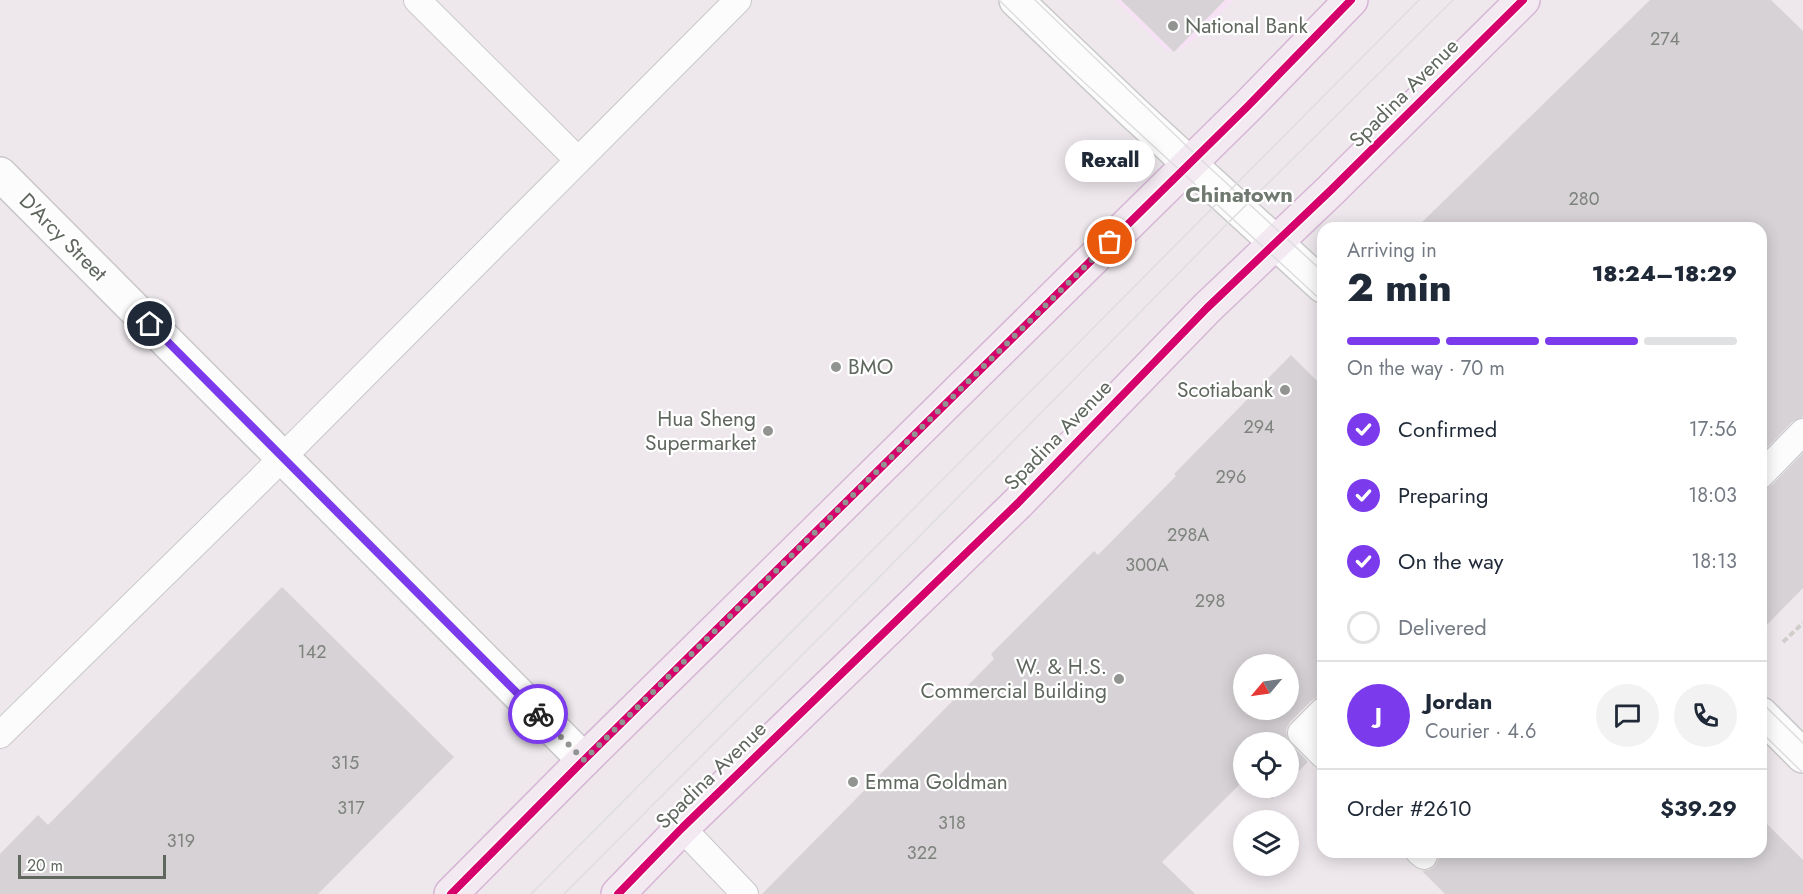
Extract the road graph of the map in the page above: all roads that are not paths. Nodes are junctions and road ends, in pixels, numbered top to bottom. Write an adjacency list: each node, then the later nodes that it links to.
1 (417, 0): 6 (lane)
2 (738, 0): 6 (lane)
3 (1016, 0): 7 (street)
4 (1351, 0): 7 (main road)
5 (1523, 0): 9 (main road, Spadina Avenue)
6 (578, 160): 12 (lane)
7 (1188, 164): 9 (street); 19 (main road)
8 (0, 174): 12 (street, D'Arcy Street)
9 (1276, 242): 10 (street); 20 (main road, Spadina Avenue)
10 (1317, 280)
11 (1803, 432): 13 (lane)
12 (283, 457): 16 (lane); 19 (street, D'Arcy Street)
13 (1767, 469)
14 (1317, 717): 17 (lane)
15 (1767, 720): 18 (street)
16 (0, 735)
17 (1317, 749)
18 (1803, 756)
19 (584, 760): 21 (main road)
20 (682, 828): 22 (main road, Spadina Avenue); 23 (lane)
21 (451, 894)
22 (618, 894)
23 (745, 894)

